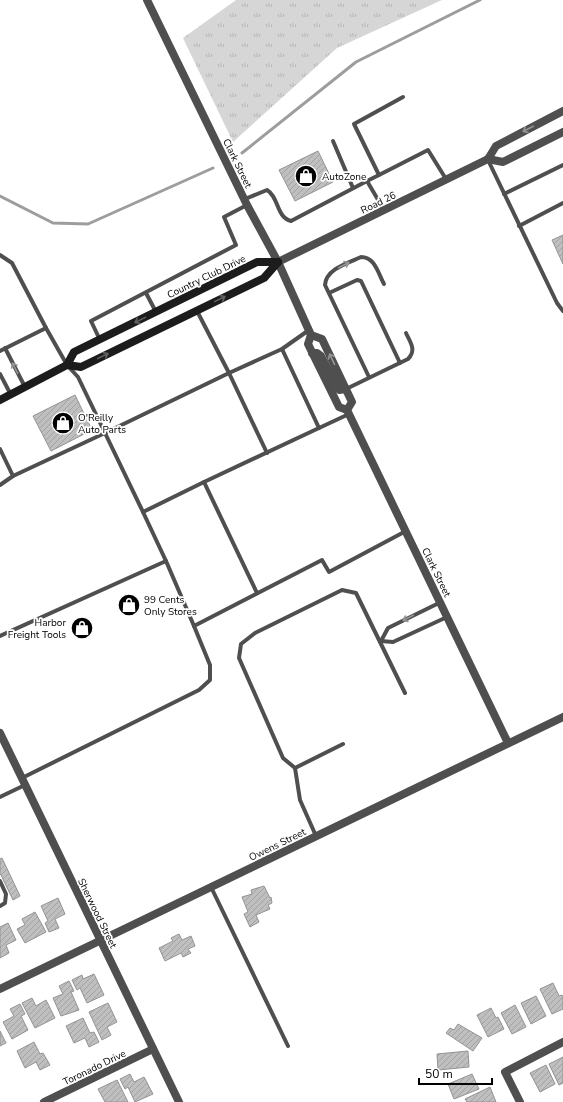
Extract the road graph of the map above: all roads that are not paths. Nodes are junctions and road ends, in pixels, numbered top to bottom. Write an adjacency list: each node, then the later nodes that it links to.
1 (147, 0): 13 (street, Clark Street)
2 (403, 97): 8 (lane)
3 (563, 111): 6 (street, Road 26, one-way to 6)
4 (563, 132): 6 (street, Road 26)
5 (332, 141): 11 (lane)
6 (488, 159): 9 (street, Road 26); 12 (lane)
7 (563, 165): 12 (lane)
8 (379, 175): 9 (lane); 10 (lane)
9 (446, 180): 15 (street, Road 26)
10 (367, 181): 11 (lane); 15 (lane)
11 (353, 188): 13 (lane)
12 (504, 194): 16 (lane)
13 (246, 202): 18 (street, Clark Street); 20 (lane)
14 (563, 204): 16 (lane)
15 (384, 210): 18 (street, Road 26)
16 (519, 226): 23 (lane)
17 (0, 255): 25 (lane)
18 (278, 262): 22 (main road, Country Club Drive, one-way to 18); 24 (main road, Country Club Drive); 26 (street, Clark Street)
19 (384, 284): 21 (lane, one-way to 19)
20 (146, 293): 24 (lane); 28 (lane)
21 (329, 293): 33 (lane); 37 (lane)
22 (197, 311): 34 (main road, Country Club Drive, one-way to 22); 35 (lane)
23 (563, 311)
24 (156, 312): 28 (main road, Country Club Drive, one-way to 28)
25 (46, 328): 29 (lane); 34 (lane)
26 (310, 333): 30 (lane); 32 (street, Clark Street); 39 (street, Clark Street, one-way to 26)
27 (406, 333): 33 (lane)
28 (100, 340): 34 (main road, Country Club Drive)
29 (5, 348): 31 (lane); 38 (lane, one-way to 29)
30 (282, 349): 35 (lane); 43 (lane)
31 (0, 351)
32 (312, 353): 39 (street); 42 (street, Clark Street)
33 (400, 362): 37 (lane)
34 (67, 365): 38 (main road, Country Club Drive); 44 (lane)
35 (229, 373): 44 (lane); 46 (lane)
36 (0, 374): 40 (lane)
37 (369, 377): 39 (lane)
38 (25, 388): 40 (main road, Country Club Drive)
39 (346, 388): 42 (street, Clark Street)
40 (11, 395): 41 (main road, Country Club Drive)
41 (0, 400)
42 (348, 412): 43 (lane); 51 (street, Clark Street)
43 (319, 428): 46 (lane)
44 (105, 433): 47 (lane); 50 (lane)
45 (0, 449): 47 (lane)
46 (267, 452): 48 (lane)
47 (13, 476): 49 (lane)
48 (204, 482): 50 (lane); 53 (lane)
49 (0, 485)
50 (143, 512): 52 (lane)
51 (406, 531): 53 (lane); 54 (street, Clark Street)
52 (166, 561): 56 (lane); 57 (lane)
53 (257, 593): 56 (lane)
54 (441, 602): 55 (street, Clark Street); 58 (lane, one-way to 58)
55 (448, 616): 58 (lane); 62 (street, Clark Street)
56 (194, 626): 65 (lane)
57 (0, 636)
58 (381, 641): 59 (lane); 64 (lane)
59 (405, 693)
60 (563, 717): 62 (street, Owens Street)
61 (0, 733): 65 (street, Sherwood Street)
62 (508, 743): 67 (street, Owens Street)
63 (343, 744): 64 (lane)
64 (294, 768): 67 (lane)
65 (23, 781): 66 (lane); 71 (street, Sherwood Street)
66 (0, 797)
67 (316, 836): 69 (street, Owens Street)
68 (0, 881): 70 (lane)
69 (211, 887): 71 (street, Owens Street); 74 (lane)
70 (0, 906)
71 (100, 940): 72 (street, Owens Street); 75 (street, Sherwood Street)
72 (0, 989)
73 (563, 1042): 78 (street)
74 (288, 1046)
75 (153, 1049): 76 (street, Toronado Drive); 77 (street, Sherwood Street)
76 (44, 1102)
77 (179, 1102)
78 (520, 1102)

